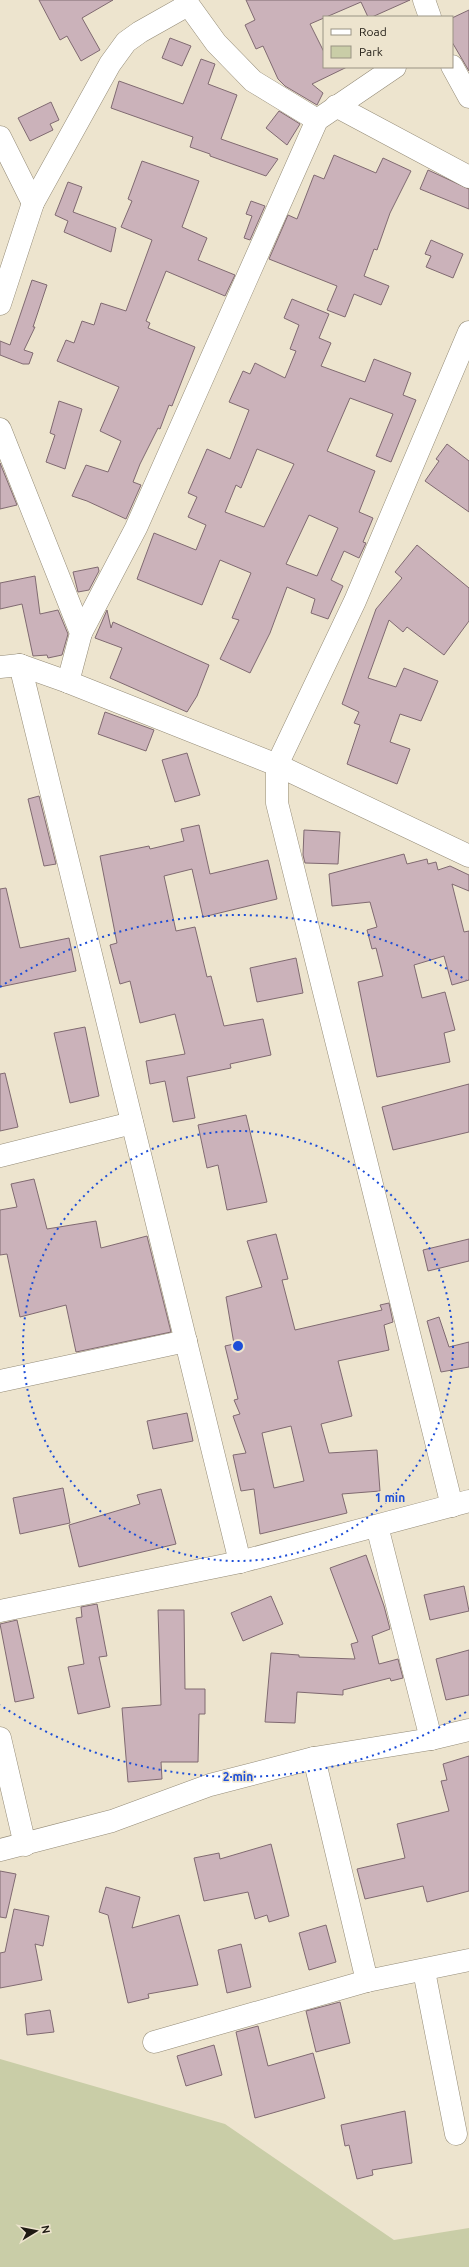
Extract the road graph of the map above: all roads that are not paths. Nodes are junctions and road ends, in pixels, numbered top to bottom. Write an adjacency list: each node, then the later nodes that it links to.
1 (424, 0): 3 (street)
2 (186, 2): 8 (street); 11 (street)
3 (430, 16)
4 (393, 68): 7 (street)
5 (453, 68): 6 (street)
6 (469, 97)
7 (336, 106): 8 (street); 10 (street)
8 (317, 120): 15 (street)
9 (0, 137): 11 (street)
10 (469, 177)
11 (33, 203): 12 (street)
12 (0, 304)
13 (469, 332): 18 (street)
14 (0, 429): 15 (street)
15 (81, 633): 17 (street)
16 (10, 666): 17 (street); 20 (street)
17 (68, 682): 18 (street)
18 (277, 766): 19 (street); 24 (street)
19 (469, 856)
20 (132, 1123): 21 (street); 22 (street)
21 (0, 1156)
22 (186, 1341): 23 (street); 26 (street)
23 (0, 1380)
24 (461, 1503): 25 (street)
25 (377, 1526): 26 (street); 30 (street)
26 (240, 1562): 27 (street)
27 (0, 1611)
28 (469, 1730): 30 (street)
29 (0, 1738): 32 (street)
30 (431, 1739): 31 (street)
31 (314, 1758): 32 (street); 36 (street)
32 (25, 1845): 33 (street)
33 (0, 1850)
34 (469, 1960): 35 (street)
35 (424, 1971): 36 (street); 38 (street)
36 (368, 1981): 37 (street)
37 (154, 2042)
38 (456, 2134)

